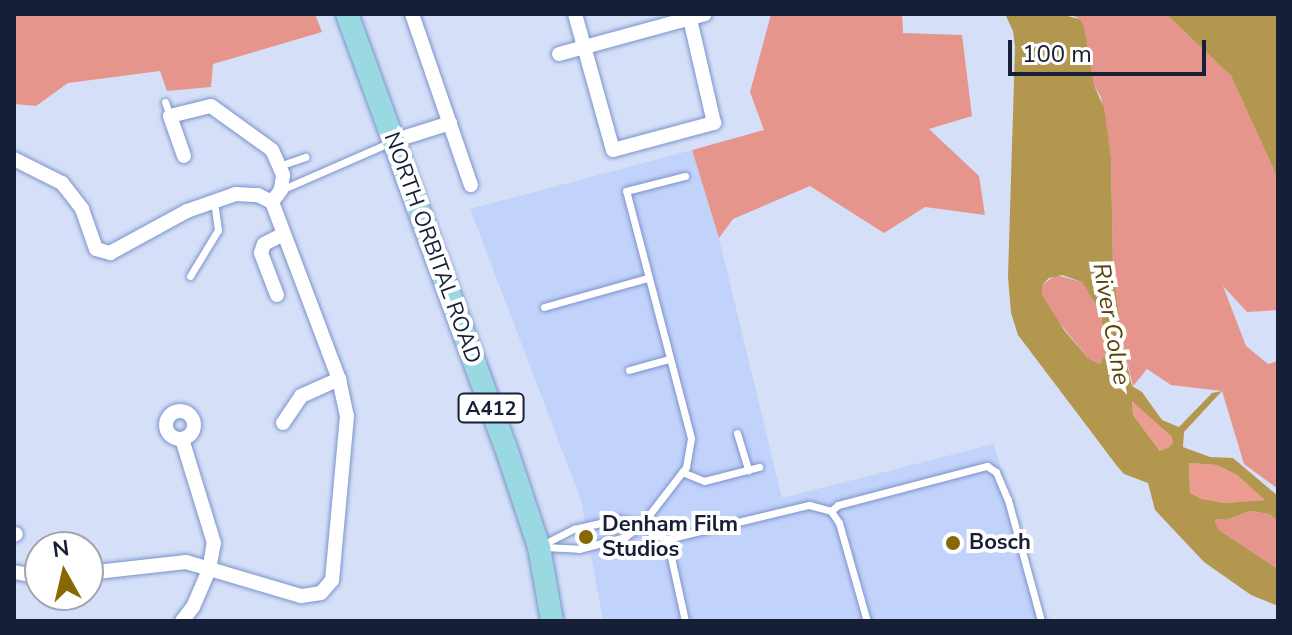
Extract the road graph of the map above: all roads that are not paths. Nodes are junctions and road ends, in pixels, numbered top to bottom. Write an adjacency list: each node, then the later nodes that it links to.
1 (347, 14): 9 (main road, NORTH ORBITAL ROAD / A412)
2 (412, 14): 8 (street)
3 (575, 14): 6 (street)
4 (705, 14): 5 (street)
5 (690, 19): 6 (street); 6 (street)
6 (584, 48): 7 (street)
7 (559, 54)
8 (450, 123): 9 (street); 15 (street)
9 (393, 141): 16 (lane); 35 (main road, NORTH ORBITAL ROAD / A412)
10 (184, 156): 13 (street)
11 (305, 157): 13 (lane)
12 (14, 159): 17 (street)
13 (279, 166): 16 (street)
14 (685, 176): 20 (lane)
15 (471, 185)
16 (276, 196): 17 (street); 18 (street)
17 (214, 202): 19 (lane)
18 (284, 234): 21 (street); 25 (street)
19 (190, 276)
20 (647, 278): 22 (lane); 23 (lane)
21 (277, 295)
22 (544, 307)
23 (669, 359): 24 (lane); 31 (lane)
24 (629, 370)
25 (339, 379): 26 (street); 36 (street)
26 (283, 423)
27 (737, 433): 30 (lane)
28 (182, 439): 36 (street)
29 (759, 467): 30 (lane)
30 (748, 470): 31 (lane)
31 (682, 472): 33 (lane)
32 (831, 511): 34 (lane); 41 (lane); 42 (lane)
33 (642, 524): 34 (lane); 35 (lane); 35 (lane)
34 (667, 539): 40 (lane)
35 (539, 547): 39 (main road, NORTH ORBITAL ROAD / A412)
36 (209, 570): 37 (street); 38 (street)
37 (104, 571)
38 (182, 621)
39 (552, 621)
40 (685, 621)
41 (867, 621)
42 (1041, 621)

